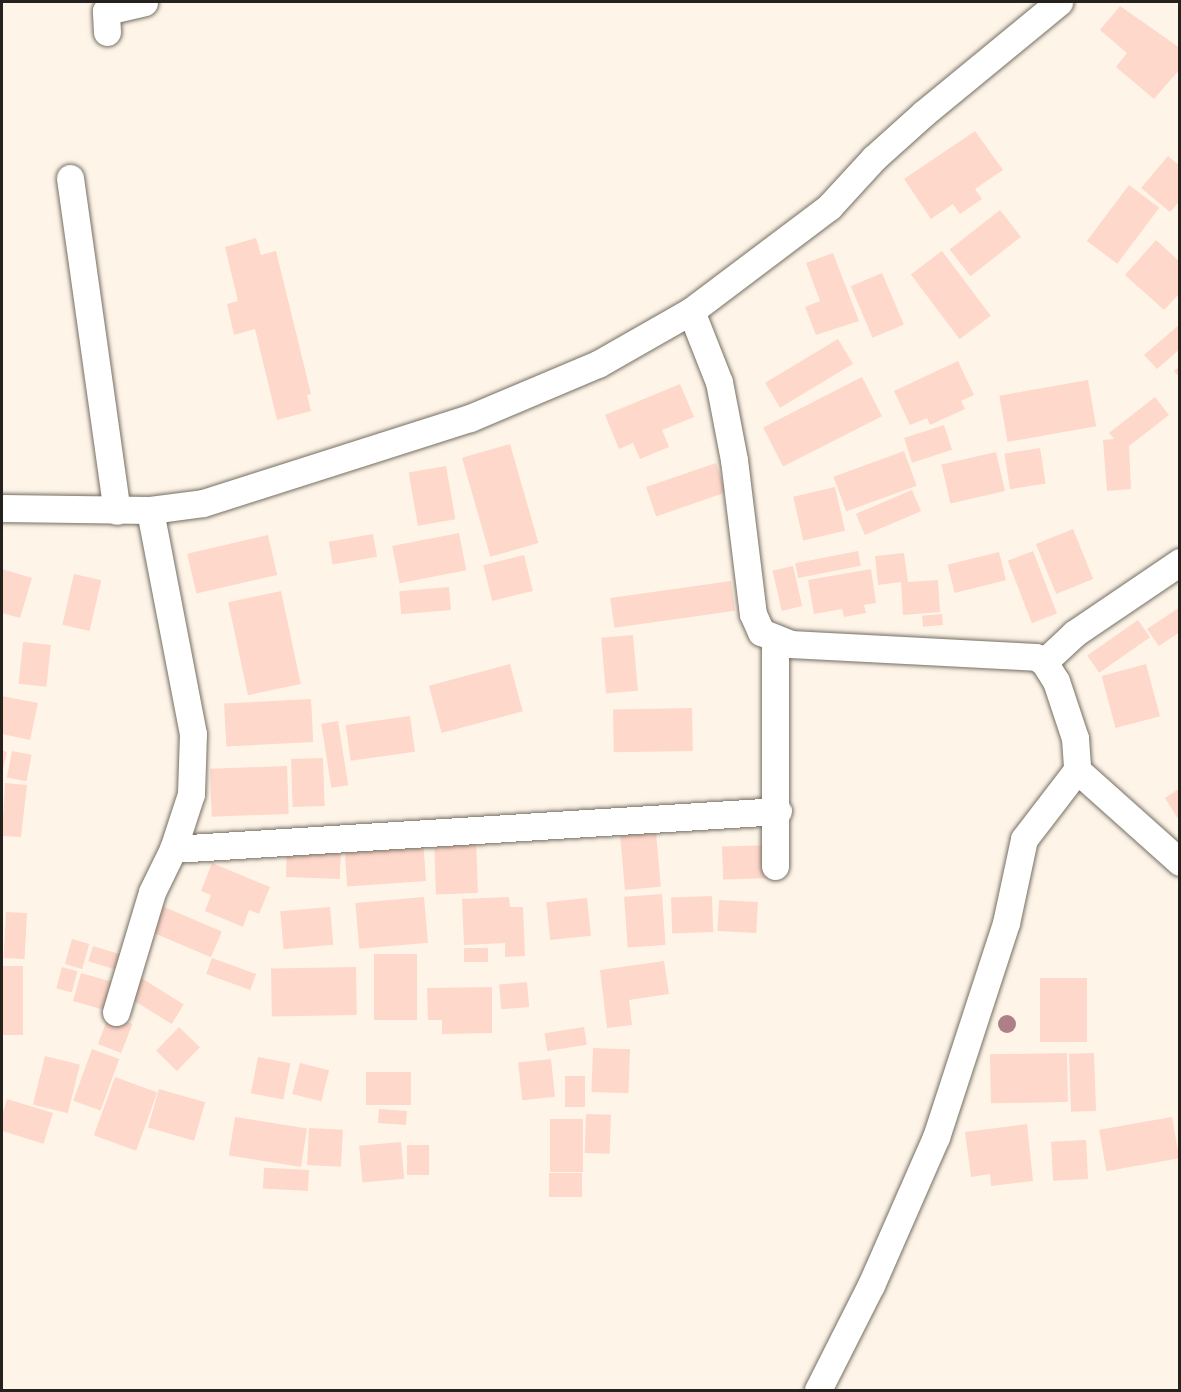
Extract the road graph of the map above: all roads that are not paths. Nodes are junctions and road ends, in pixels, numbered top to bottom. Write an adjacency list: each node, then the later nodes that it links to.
1 (144, 2): 3 (street)
2 (1059, 2): 5 (street)
3 (107, 32)
4 (70, 178): 8 (street)
5 (691, 310): 7 (street); 10 (street)
6 (2, 508): 8 (street)
7 (150, 510): 8 (street); 14 (street)
8 (117, 511)
9 (1179, 562): 11 (street)
10 (775, 639): 11 (street); 13 (street)
11 (1044, 662): 12 (street)
12 (1077, 770): 15 (street); 18 (street)
13 (778, 811): 14 (street); 16 (street)
14 (173, 849): 17 (street)
15 (1179, 862)
16 (775, 866)
17 (116, 1012)
18 (819, 1390)

